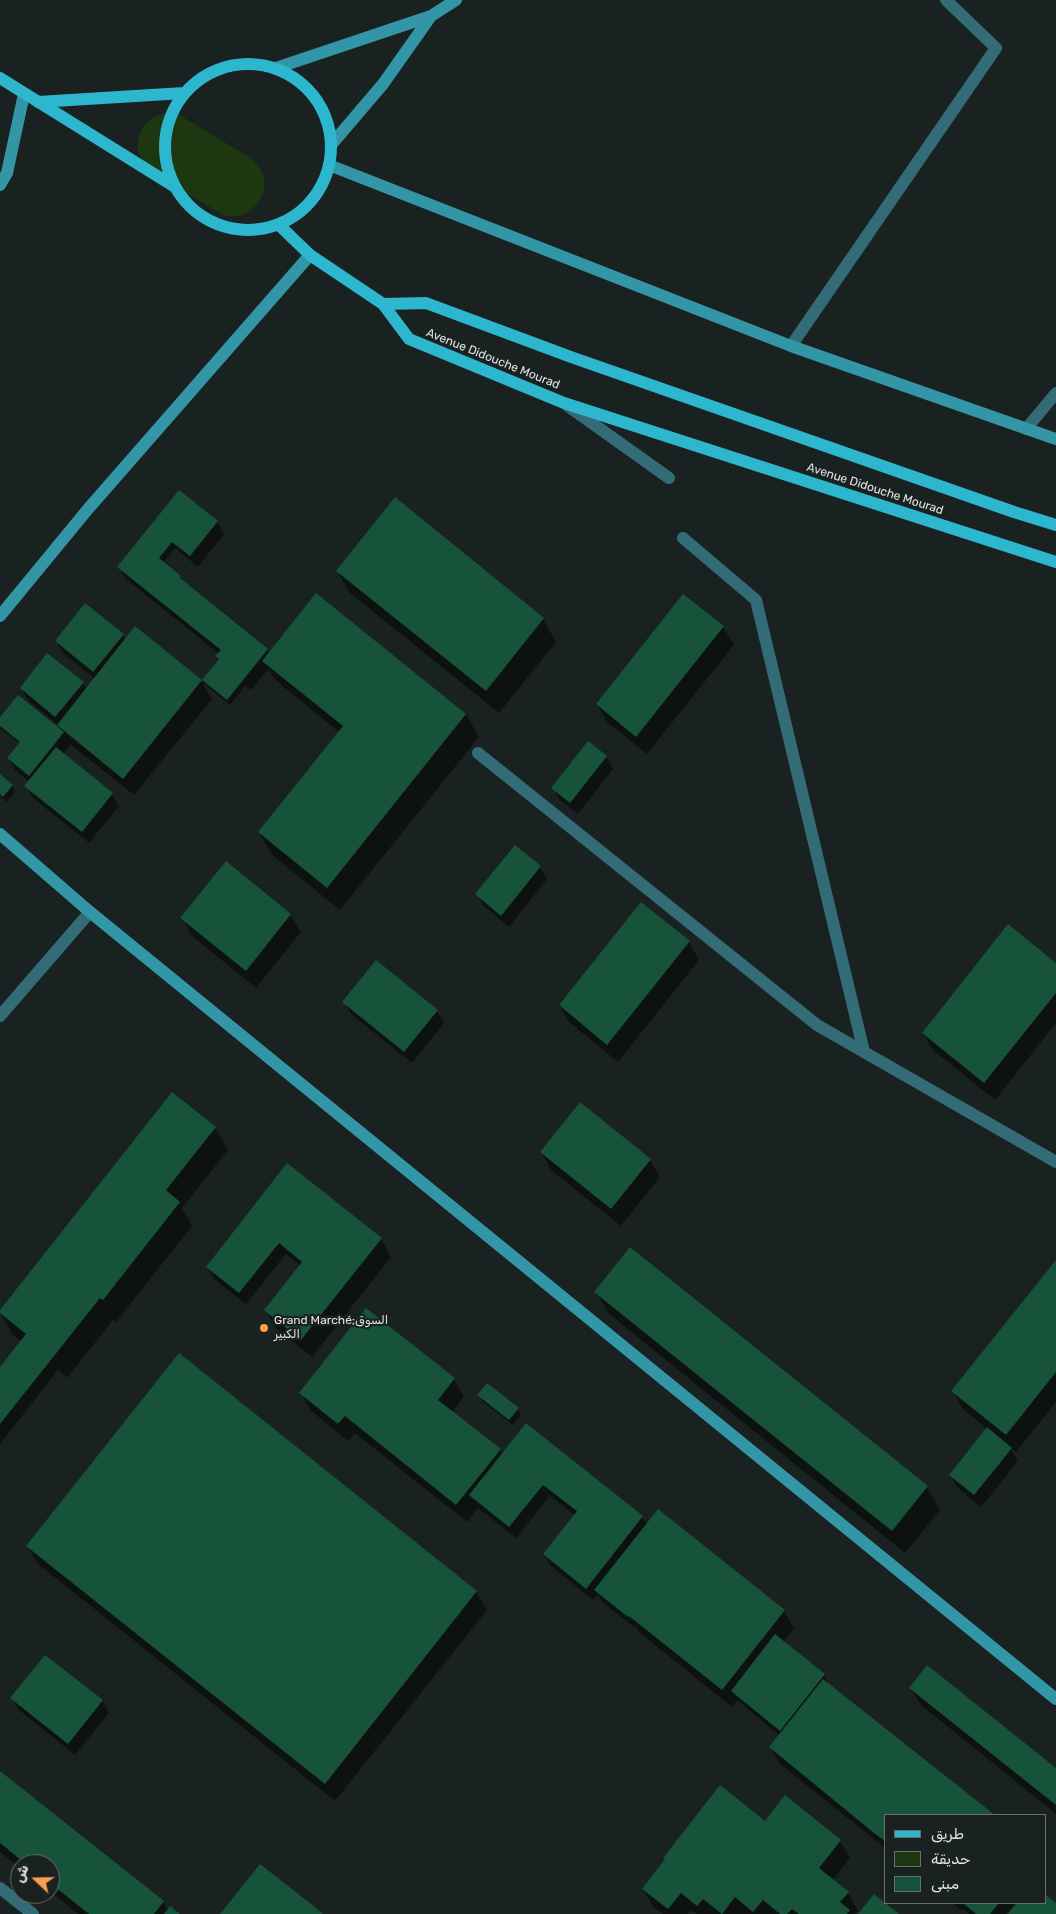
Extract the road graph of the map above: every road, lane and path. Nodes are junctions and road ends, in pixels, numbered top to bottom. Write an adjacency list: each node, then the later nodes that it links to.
1 (456, 0): 3 (street)
2 (946, 0): 16 (street)
3 (431, 16): 4 (street); 9 (street)
4 (276, 68): 6 (main road); 9 (main road)
5 (0, 78): 7 (main road)
6 (184, 93): 8 (main road); 12 (main road)
7 (24, 94): 8 (main road); 11 (street)
8 (38, 102): 12 (main road)
9 (331, 145): 10 (main road)
10 (329, 165): 13 (main road); 16 (street)
11 (0, 185)
12 (175, 188): 13 (main road)
13 (279, 225): 14 (main road)
14 (310, 255): 15 (main road); 25 (street)
15 (383, 304): 18 (main road, Avenue Didouche Mourad); 22 (main road, Avenue Didouche Mourad)
16 (791, 346): 19 (street)
17 (1056, 393): 19 (street)
18 (564, 403): 21 (street); 24 (main road, Avenue Didouche Mourad)
19 (1026, 429): 20 (street)
20 (1056, 439)
21 (669, 478)
22 (1056, 525)
23 (683, 538): 30 (street)
24 (1056, 562)
25 (0, 616)
26 (478, 753): 30 (street)
27 (0, 834): 28 (street)
28 (90, 912): 29 (street); 32 (street)
29 (0, 1016)
30 (864, 1052): 31 (street)
31 (1056, 1162)
32 (1056, 1699)
33 (0, 1888): 34 (street)
34 (33, 1914)

